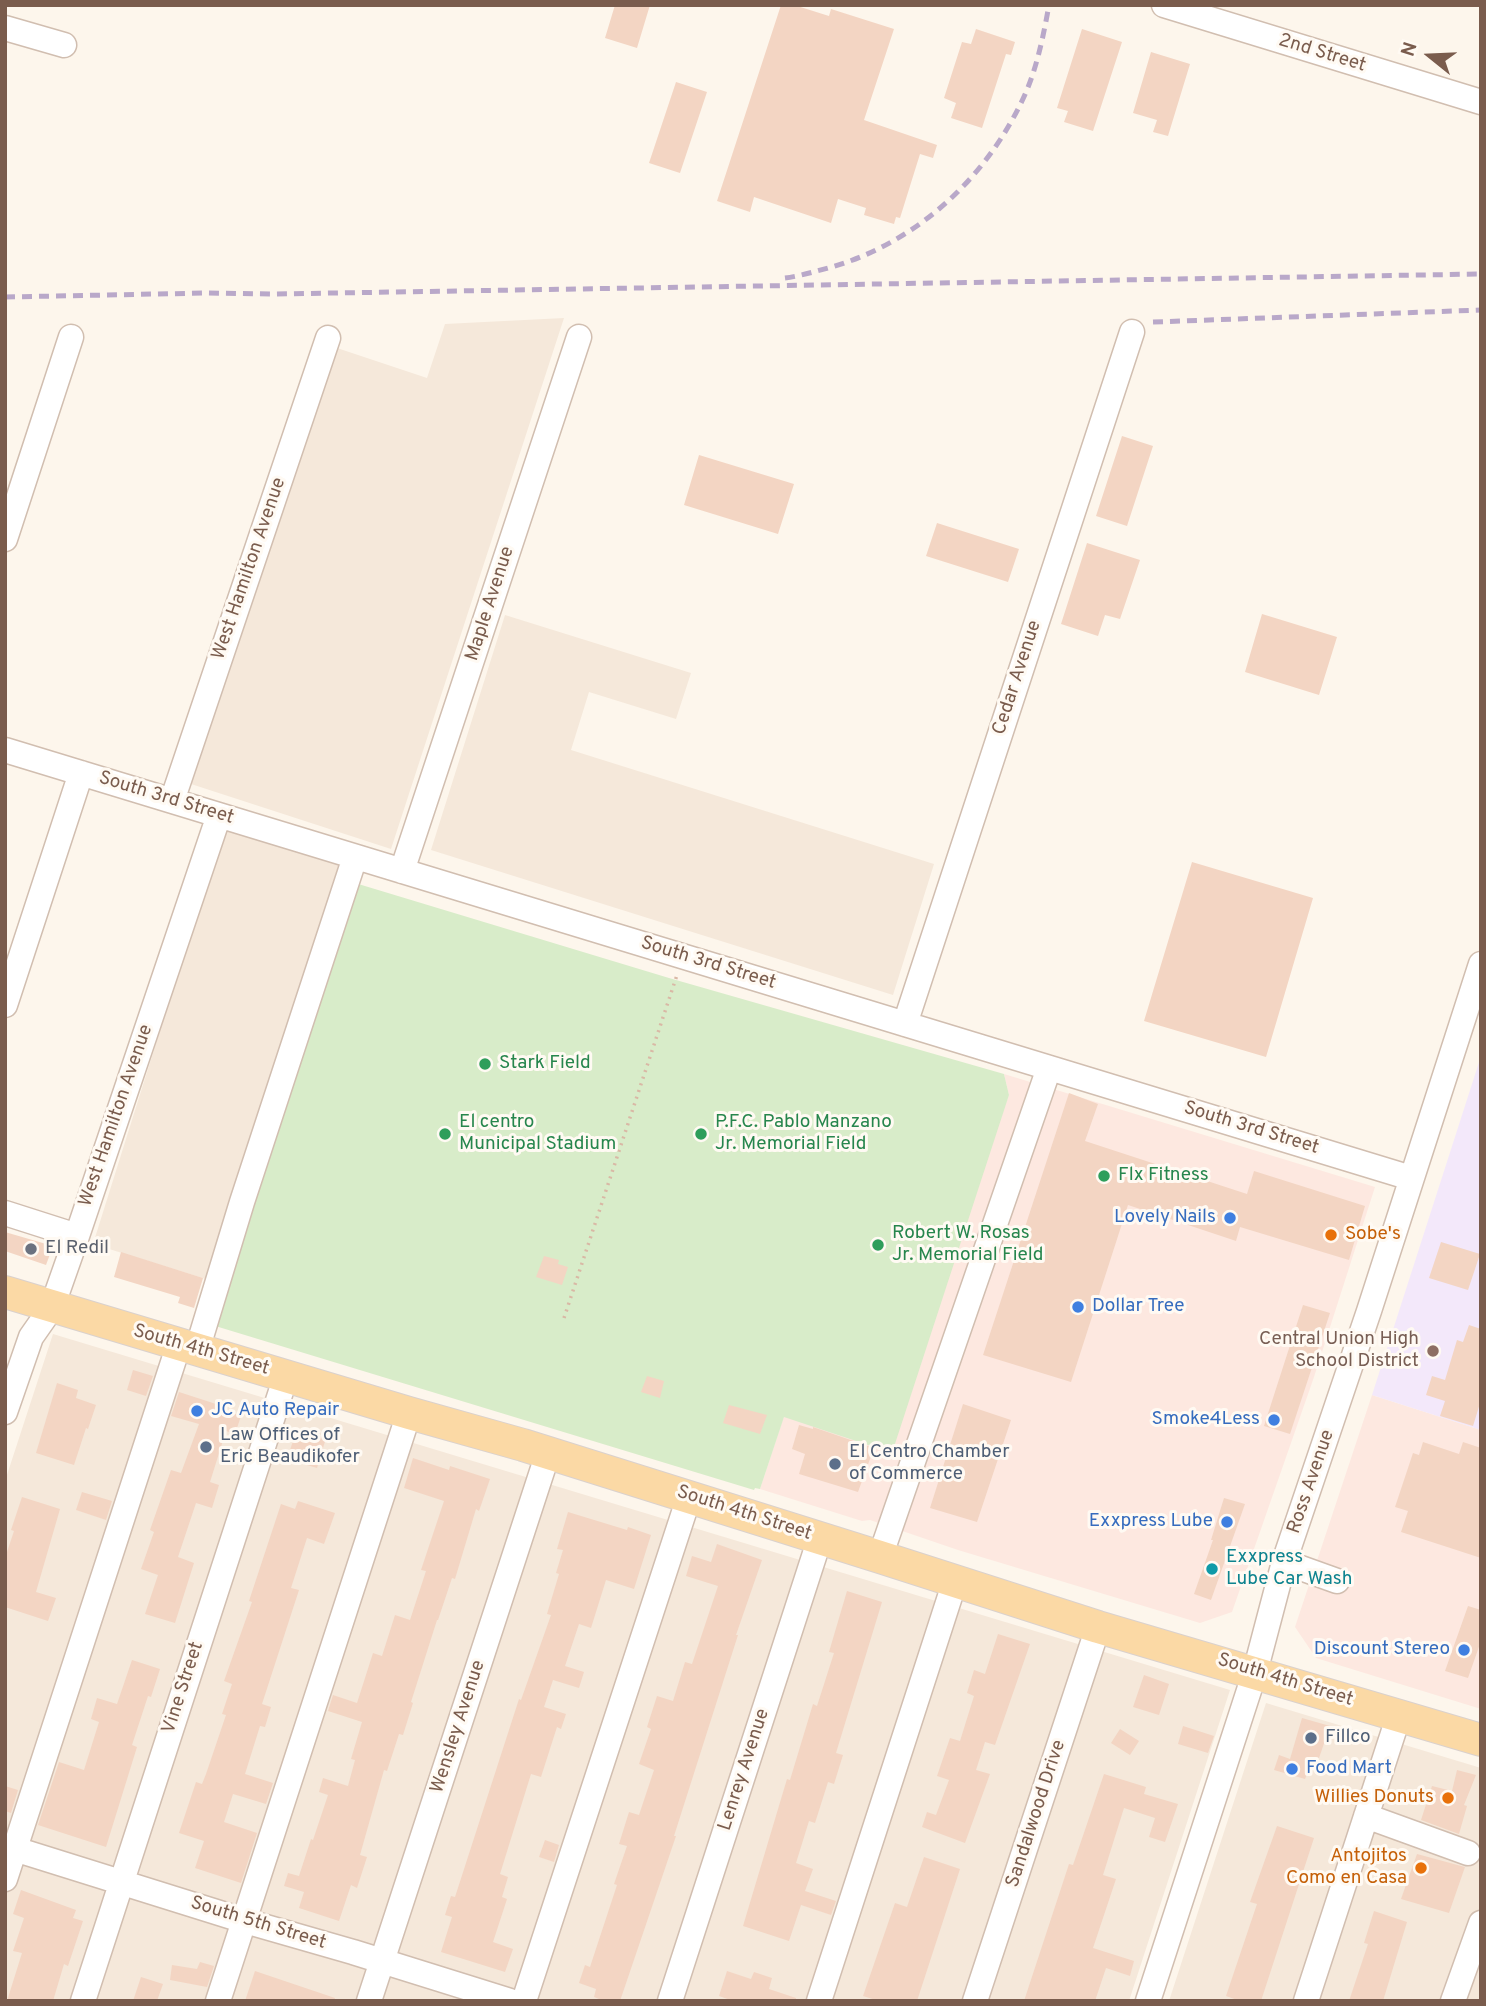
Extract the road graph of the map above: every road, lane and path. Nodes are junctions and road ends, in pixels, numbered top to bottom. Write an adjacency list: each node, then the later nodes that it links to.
1 (1164, 5): 4 (street, 2nd Street)
2 (5, 28): 3 (street)
3 (64, 45)
4 (1481, 102)
5 (1132, 332): 19 (street, Cedar Avenue)
6 (71, 337): 9 (street)
7 (579, 337): 15 (street, Maple Avenue)
8 (328, 338): 12 (street, West Hamilton Avenue)
9 (5, 539)
10 (5, 750): 11 (street, South 3rd Street)
11 (81, 773): 12 (street, South 3rd Street); 18 (street)
12 (172, 801): 13 (street, South 3rd Street)
13 (219, 815): 14 (street, South 3rd Street); 23 (street, West Hamilton Avenue)
14 (355, 856): 15 (street, South 3rd Street); 27 (street)
15 (402, 871): 16 (street, South 3rd Street)
16 (683, 957): 19 (street, South 3rd Street); 26 (path)
17 (1481, 964): 21 (street, Ross Avenue)
18 (5, 1005)
19 (905, 1024): 20 (street, South 3rd Street)
20 (1049, 1068): 21 (street, South 3rd Street); 35 (street)
21 (1411, 1178): 36 (street, Ross Avenue)
22 (5, 1213): 23 (street)
23 (77, 1236): 25 (street, West Hamilton Avenue)
24 (5, 1292): 25 (main road, South 4th Street)
25 (52, 1307): 27 (main road, South 4th Street); 28 (street, West Hamilton Avenue)
26 (564, 1318)
27 (188, 1347): 29 (main road, South 4th Street); 44 (street)
28 (12, 1371): 30 (street, West Hamilton Avenue)
29 (286, 1376): 31 (main road, South 4th Street); 47 (street, Vine Street)
30 (5, 1412)
31 (409, 1413): 32 (main road, South 4th Street); 48 (street)
32 (548, 1453): 33 (main road, South 4th Street); 50 (street, Wensley Avenue)
33 (689, 1497): 34 (main road, South 4th Street); 55 (street)
34 (820, 1538): 35 (main road, South 4th Street); 56 (street, Lenrey Avenue)
35 (880, 1557): 37 (main road, South 4th Street)
36 (1284, 1562): 38 (street); 40 (street, Ross Avenue)
37 (955, 1581): 39 (main road, South 4th Street); 57 (street)
38 (1338, 1581)
39 (1098, 1627): 40 (main road, South 4th Street); 58 (street, Sandalwood Drive)
40 (1255, 1672): 41 (main road, South 4th Street); 59 (street, Ross Avenue)
41 (1399, 1715): 42 (main road, South 4th Street); 43 (street)
42 (1481, 1740)
43 (1366, 1816): 45 (street); 60 (street)
44 (10, 1847): 46 (street); 47 (street, South 5th Street)
45 (1468, 1853)
46 (5, 1879)
47 (122, 1882): 48 (street, South 5th Street); 51 (street, Vine Street)
48 (245, 1921): 50 (street, South 5th Street); 52 (street)
49 (1481, 1923): 61 (street)
50 (382, 1962): 53 (street, Wensley Avenue); 54 (street, South 5th Street)
51 (83, 2001)
52 (218, 2001)
53 (369, 2001)
54 (510, 2001)
55 (524, 2001)
56 (670, 2001)
57 (819, 2001)
58 (975, 2001)
59 (1148, 2001)
60 (1306, 2001)
61 (1453, 2001)

